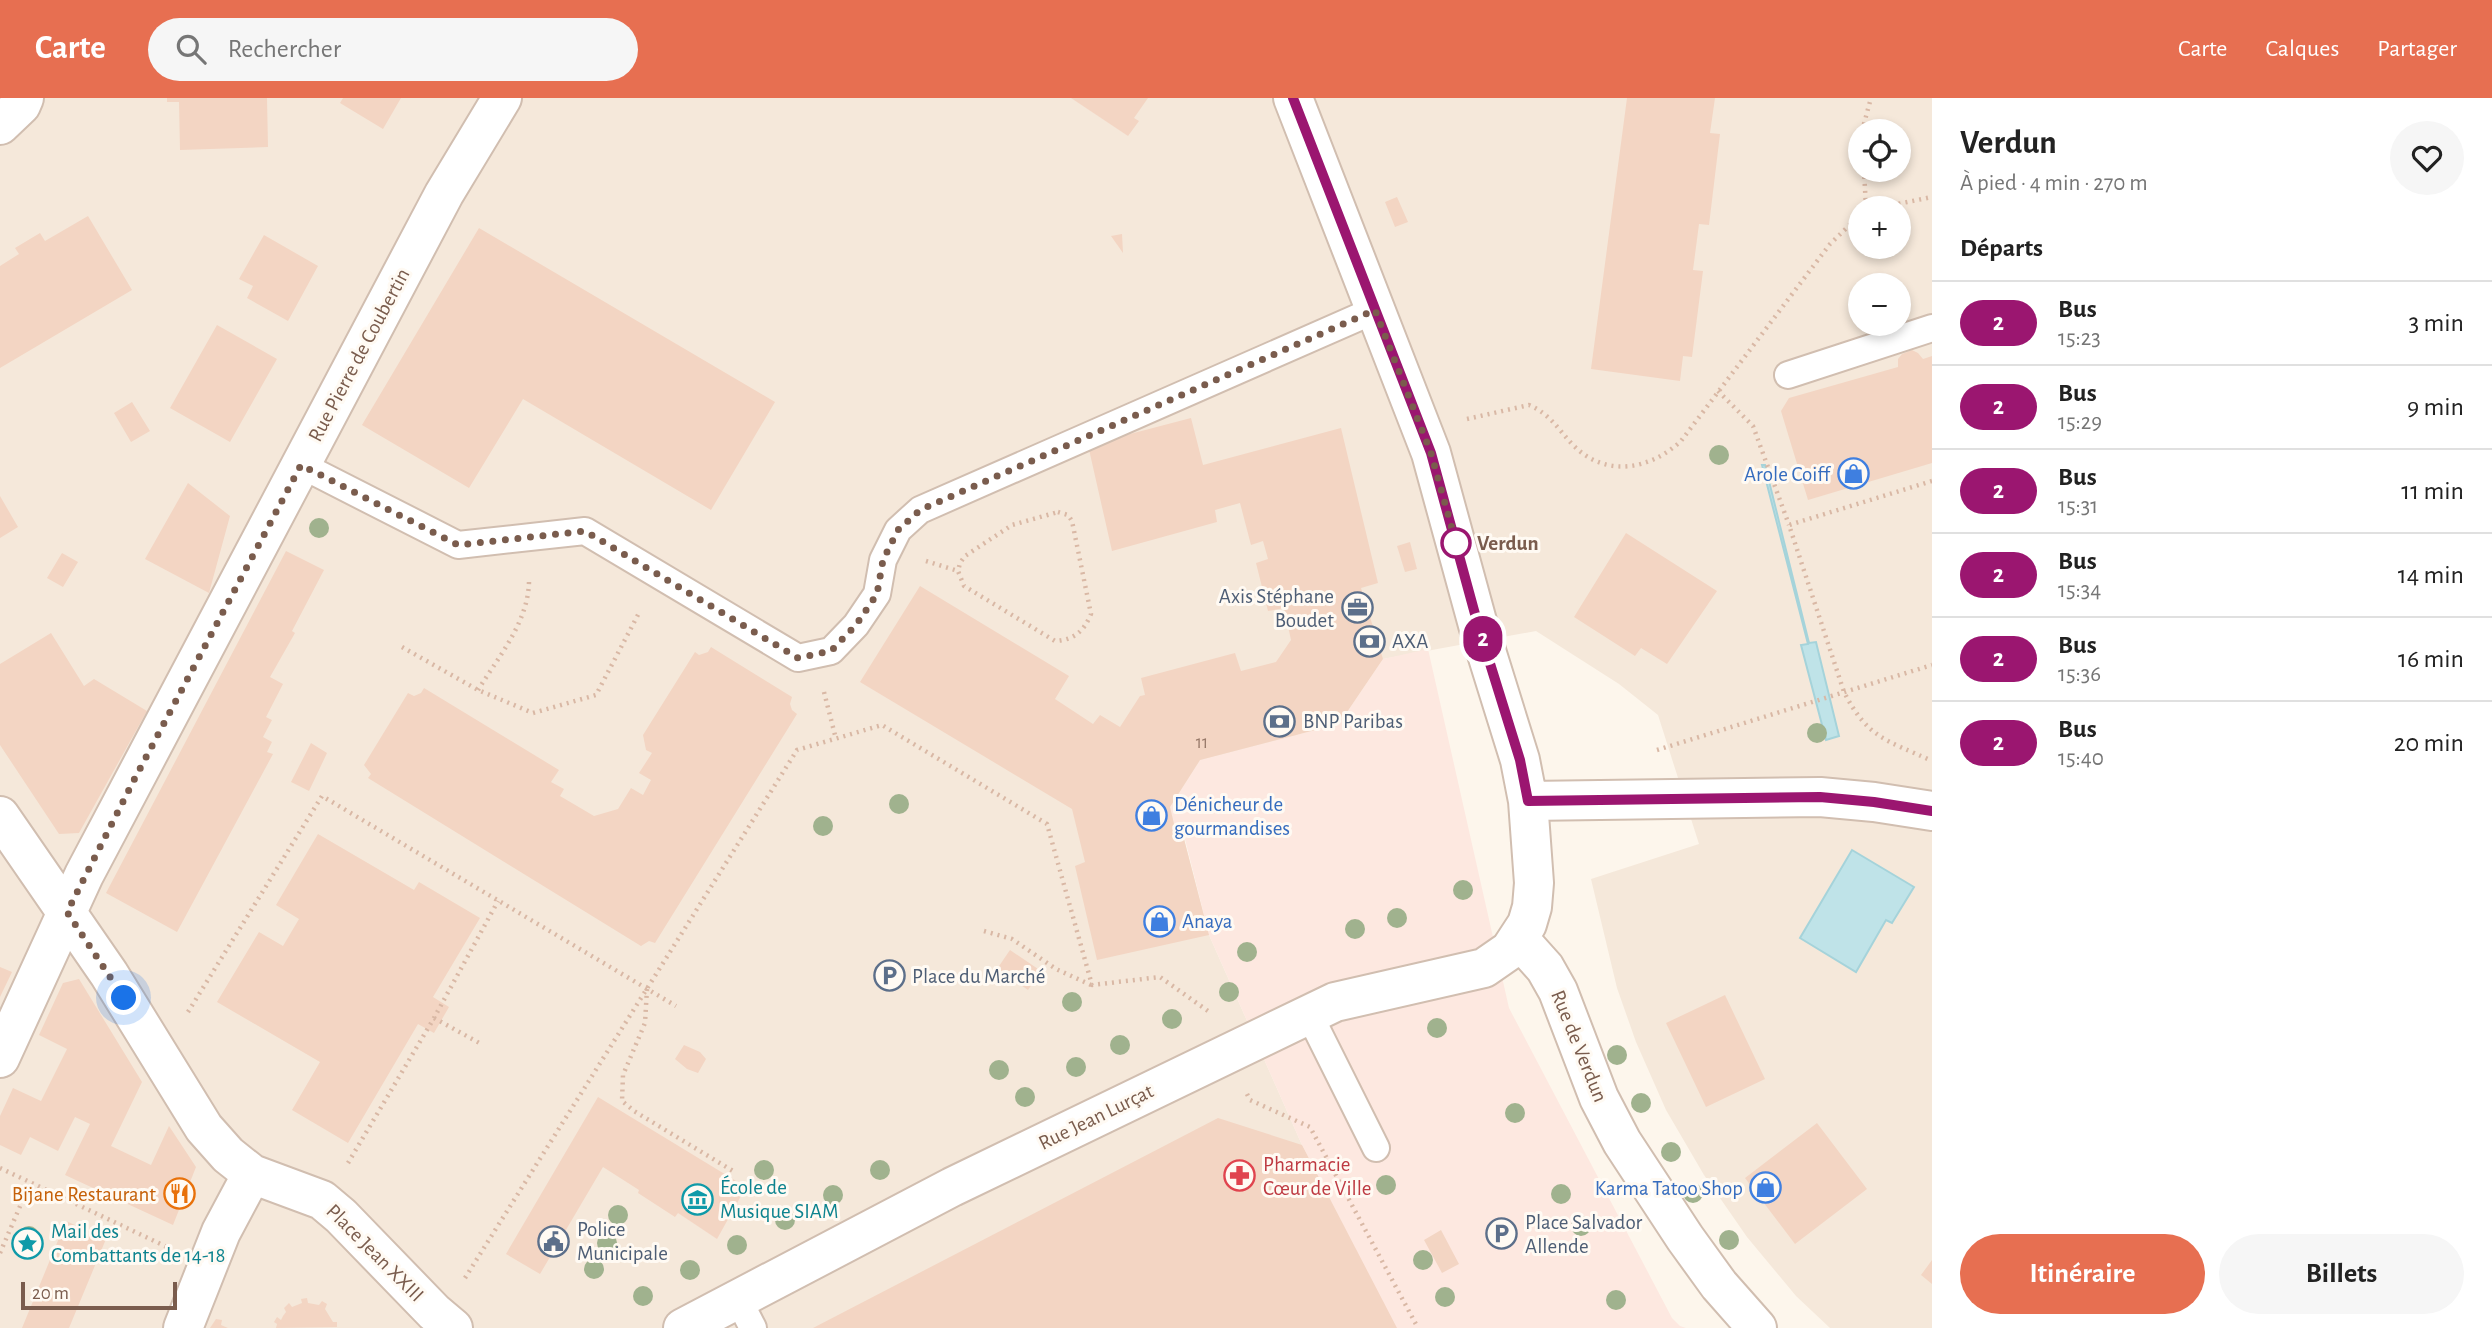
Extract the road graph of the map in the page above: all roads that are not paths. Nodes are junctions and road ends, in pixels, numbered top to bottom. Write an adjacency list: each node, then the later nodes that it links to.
1 (24, 98): 4 (street)
2 (502, 98): 8 (street, Rue Pierre de Coubertin)
3 (1293, 98): 5 (street)
4 (0, 125)
5 (1375, 310): 8 (lane); 9 (street)
6 (1932, 328): 7 (lane)
7 (1788, 375)
8 (301, 465): 12 (street, Rue Pierre de Coubertin)
9 (1528, 801): 10 (street); 13 (street)
10 (1932, 811)
11 (0, 816): 12 (street, Place Jean XXIII)
12 (67, 912): 15 (street, Rue Pierre de Coubertin); 17 (street, Place Jean XXIII)
13 (1519, 939): 14 (street, Rue Jean Lurçat); 22 (street, Rue de Verdun)
14 (1309, 1014): 16 (lane); 18 (street, Rue Jean Lurçat)
15 (0, 1058)
16 (1376, 1148)
17 (252, 1174): 19 (street); 20 (street, Place Jean XXIII)
18 (745, 1314): 21 (street, Rue Jean Lurçat)
19 (183, 1328)
20 (453, 1328)
21 (683, 1328)
22 (1757, 1328)

